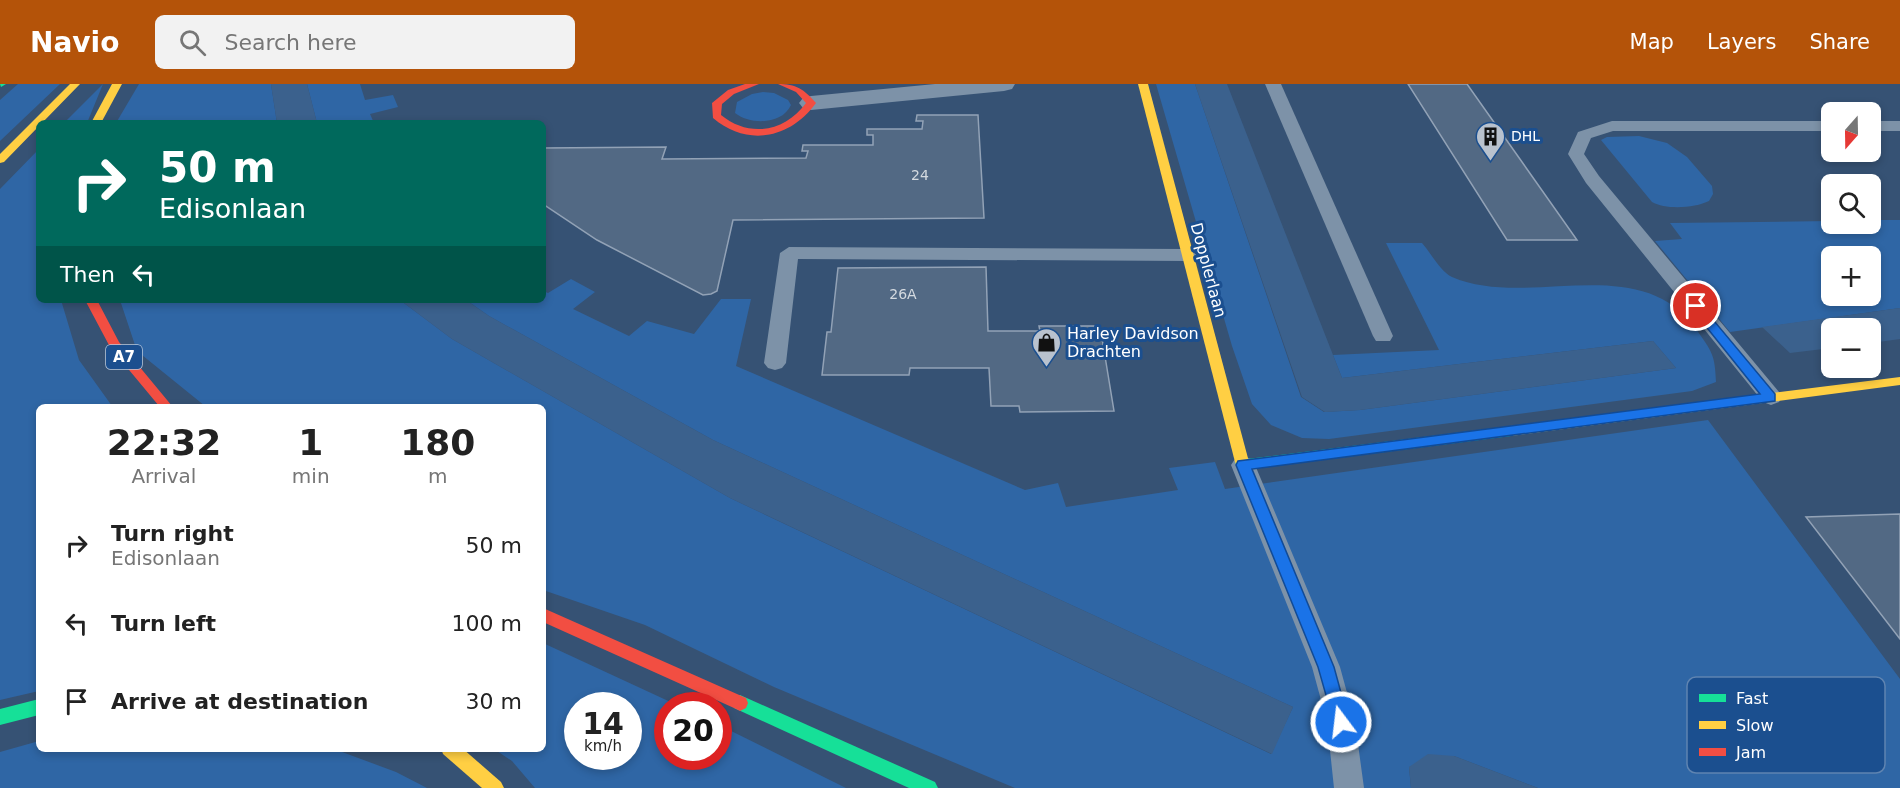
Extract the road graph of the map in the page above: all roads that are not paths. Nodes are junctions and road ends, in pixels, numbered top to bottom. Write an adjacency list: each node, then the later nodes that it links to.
1 (75, 84): 9 (main road)
2 (117, 84): 10 (main road)
3 (754, 84): 8 (main road)
4 (783, 84): 8 (main road)
5 (1004, 84): 8 (street)
6 (1143, 84): 16 (main road, Dopplerlaan)
7 (1273, 84): 18 (lane)
8 (811, 103)
9 (39, 120)
10 (98, 120)
11 (36, 124): 15 (main road)
12 (1821, 126): 21 (lane)
13 (1881, 126): 14 (lane)
14 (1900, 126)
15 (0, 160)
16 (1188, 255): 19 (lane); 23 (main road, Dopplerlaan)
17 (93, 303): 22 (main road, A7)
18 (1383, 336)
19 (775, 363)
20 (1900, 381): 21 (main road)
21 (1770, 397): 23 (main road)
22 (164, 404)
23 (1243, 465): 30 (lane)
24 (546, 616): 29 (main road)
25 (36, 707): 26 (main road)
26 (0, 717)
27 (454, 752): 28 (main road)
28 (495, 788)
29 (929, 788)
30 (1349, 788)

